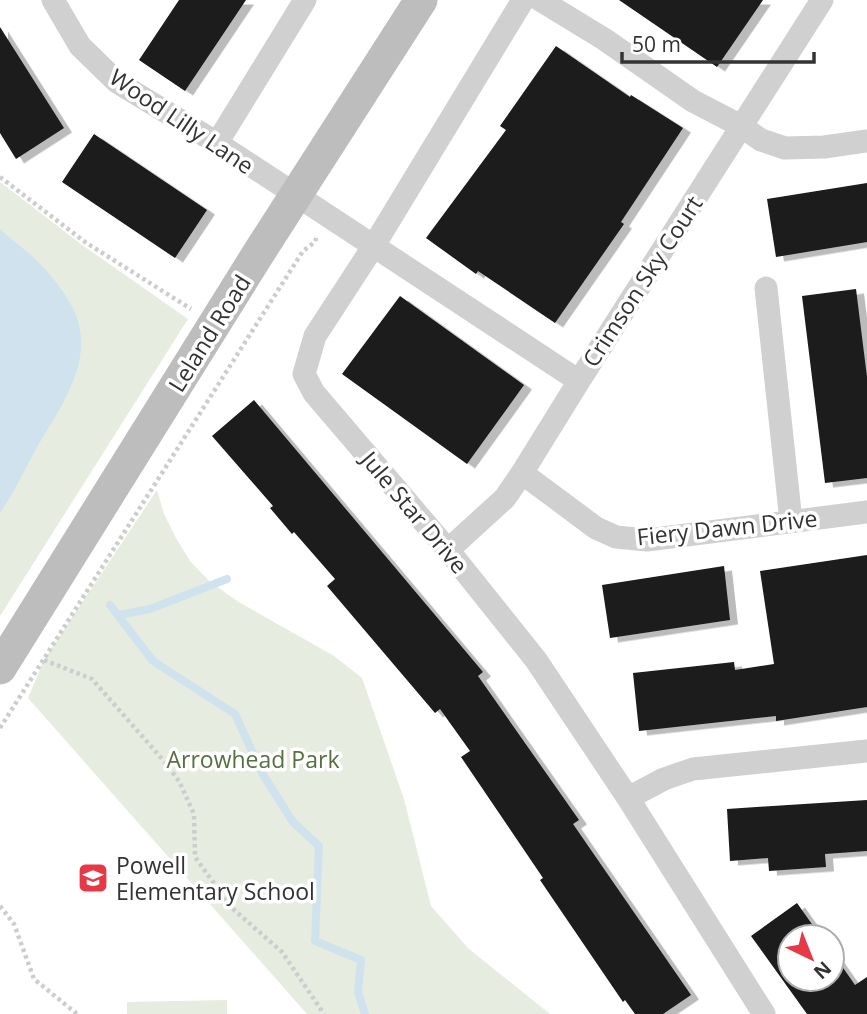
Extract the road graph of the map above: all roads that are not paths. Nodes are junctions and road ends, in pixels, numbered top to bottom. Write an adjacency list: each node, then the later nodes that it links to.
1 (53, 0): 9 (street, Wood Lilly Lane)
2 (305, 0): 9 (street)
3 (421, 0): 10 (street, Leland Road)
4 (523, 0): 11 (street, Jule Star Drive)
5 (540, 0): 7 (street)
6 (822, 0): 7 (street, Crimson Sky Court)
7 (741, 126): 8 (street); 13 (street, Crimson Sky Court)
8 (867, 141)
9 (217, 143): 10 (street, Wood Lilly Lane)
10 (296, 197): 11 (street, Wood Lilly Lane); 18 (street, Leland Road)
11 (373, 247): 13 (street, Wood Lilly Lane); 17 (street, Jule Star Drive)
12 (766, 288): 16 (street)
13 (579, 380): 14 (street, Crimson Sky Court)
14 (522, 474): 16 (street, Fiery Dawn Drive); 17 (street, Crimson Sky Court)
15 (867, 512): 16 (street, Fiery Dawn Drive)
16 (791, 521)
17 (448, 550): 20 (street, Jule Star Drive)
18 (0, 668)
19 (867, 751): 20 (street)
20 (628, 798): 21 (street, Jule Star Drive)
21 (764, 1014)

